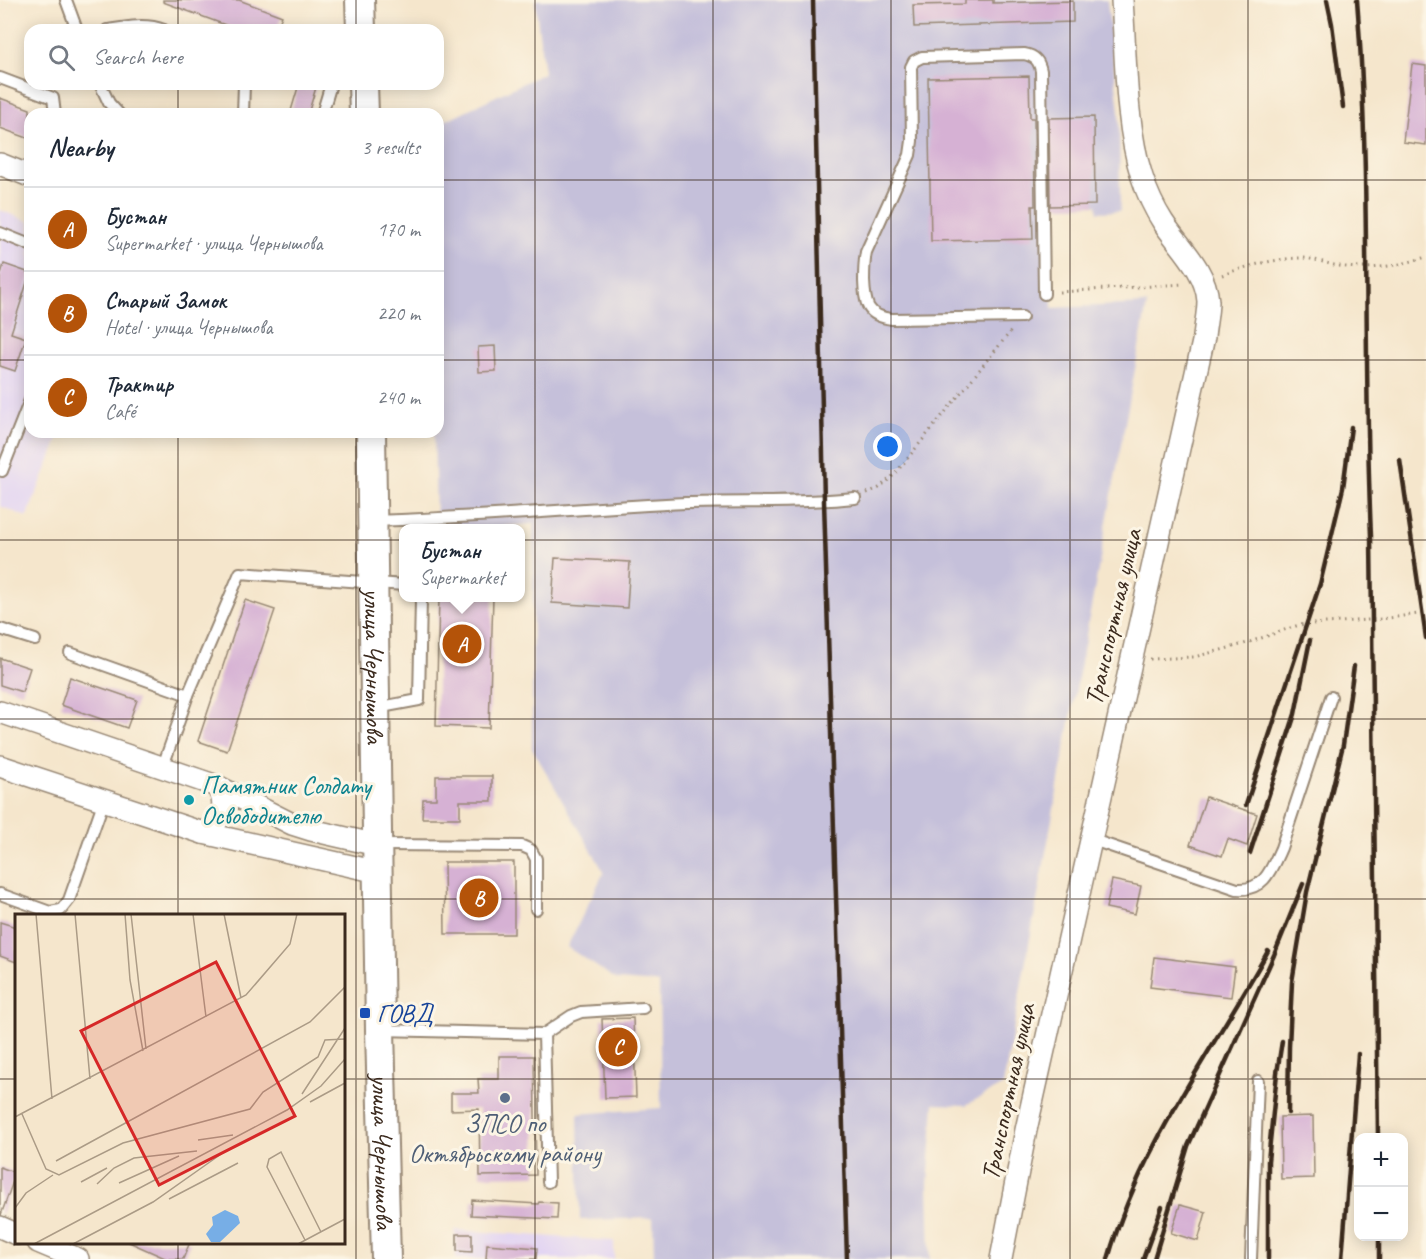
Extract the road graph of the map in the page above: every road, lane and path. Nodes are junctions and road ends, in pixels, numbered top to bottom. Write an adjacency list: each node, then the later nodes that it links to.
1 (66, 0): 4 (lane)
2 (359, 0): 5 (lane); 6 (main road)
3 (1122, 0): 24 (street, Транспортная улица)
4 (75, 24)
5 (351, 24)
6 (361, 24)
7 (0, 78): 8 (lane)
8 (24, 87)
9 (32, 90): 14 (lane)
10 (103, 90): 15 (lane)
11 (244, 90): 16 (lane)
12 (329, 90): 17 (lane)
13 (363, 90): 18 (main road)
14 (54, 108)
15 (114, 108)
16 (243, 108)
17 (324, 108)
18 (364, 108)
19 (0, 164): 20 (street)
20 (24, 174)
21 (0, 233): 22 (lane)
22 (24, 243)
23 (1426, 257): 24 (path)
24 (1203, 282): 25 (path); 39 (street, Транспортная улица)
25 (1044, 294): 26 (lane)
26 (1022, 317): 30 (path)
27 (24, 415): 29 (lane)
28 (371, 438): 31 (main road, улица Чернышова)
29 (0, 470)
30 (855, 498): 31 (lane)
31 (372, 521): 32 (main road, улица Чернышова)
32 (373, 583): 33 (lane); 40 (lane); 42 (main road, улица Чернышова)
33 (399, 585)
34 (421, 602): 42 (lane)
35 (1426, 613): 39 (path)
36 (0, 629): 37 (lane)
37 (35, 640)
38 (70, 653): 40 (lane)
39 (1131, 660): 49 (street, Транспортная улица)
40 (188, 695): 45 (lane)
41 (1331, 697): 49 (lane)
42 (375, 708): 50 (main road, улица Чернышова)
43 (0, 712): 45 (street)
44 (0, 766): 47 (street)
45 (163, 766): 46 (street)
46 (217, 786): 48 (street); 50 (street)
47 (104, 800): 48 (street); 51 (lane)
48 (203, 833): 50 (street)
49 (1090, 839): 63 (street, Транспортная улица)
50 (378, 858): 52 (lane); 54 (main road, улица Чернышова)
51 (0, 894)
52 (536, 909)
53 (643, 1008): 55 (lane)
54 (380, 1030): 55 (lane); 62 (main road, улица Чернышова)
55 (544, 1034): 57 (lane)
56 (1258, 1081): 64 (lane)
57 (548, 1182)
58 (0, 1227): 59 (street)
59 (15, 1234)
60 (43, 1244): 61 (street)
61 (78, 1259)
62 (386, 1259)
63 (1001, 1259)
64 (1251, 1259)

